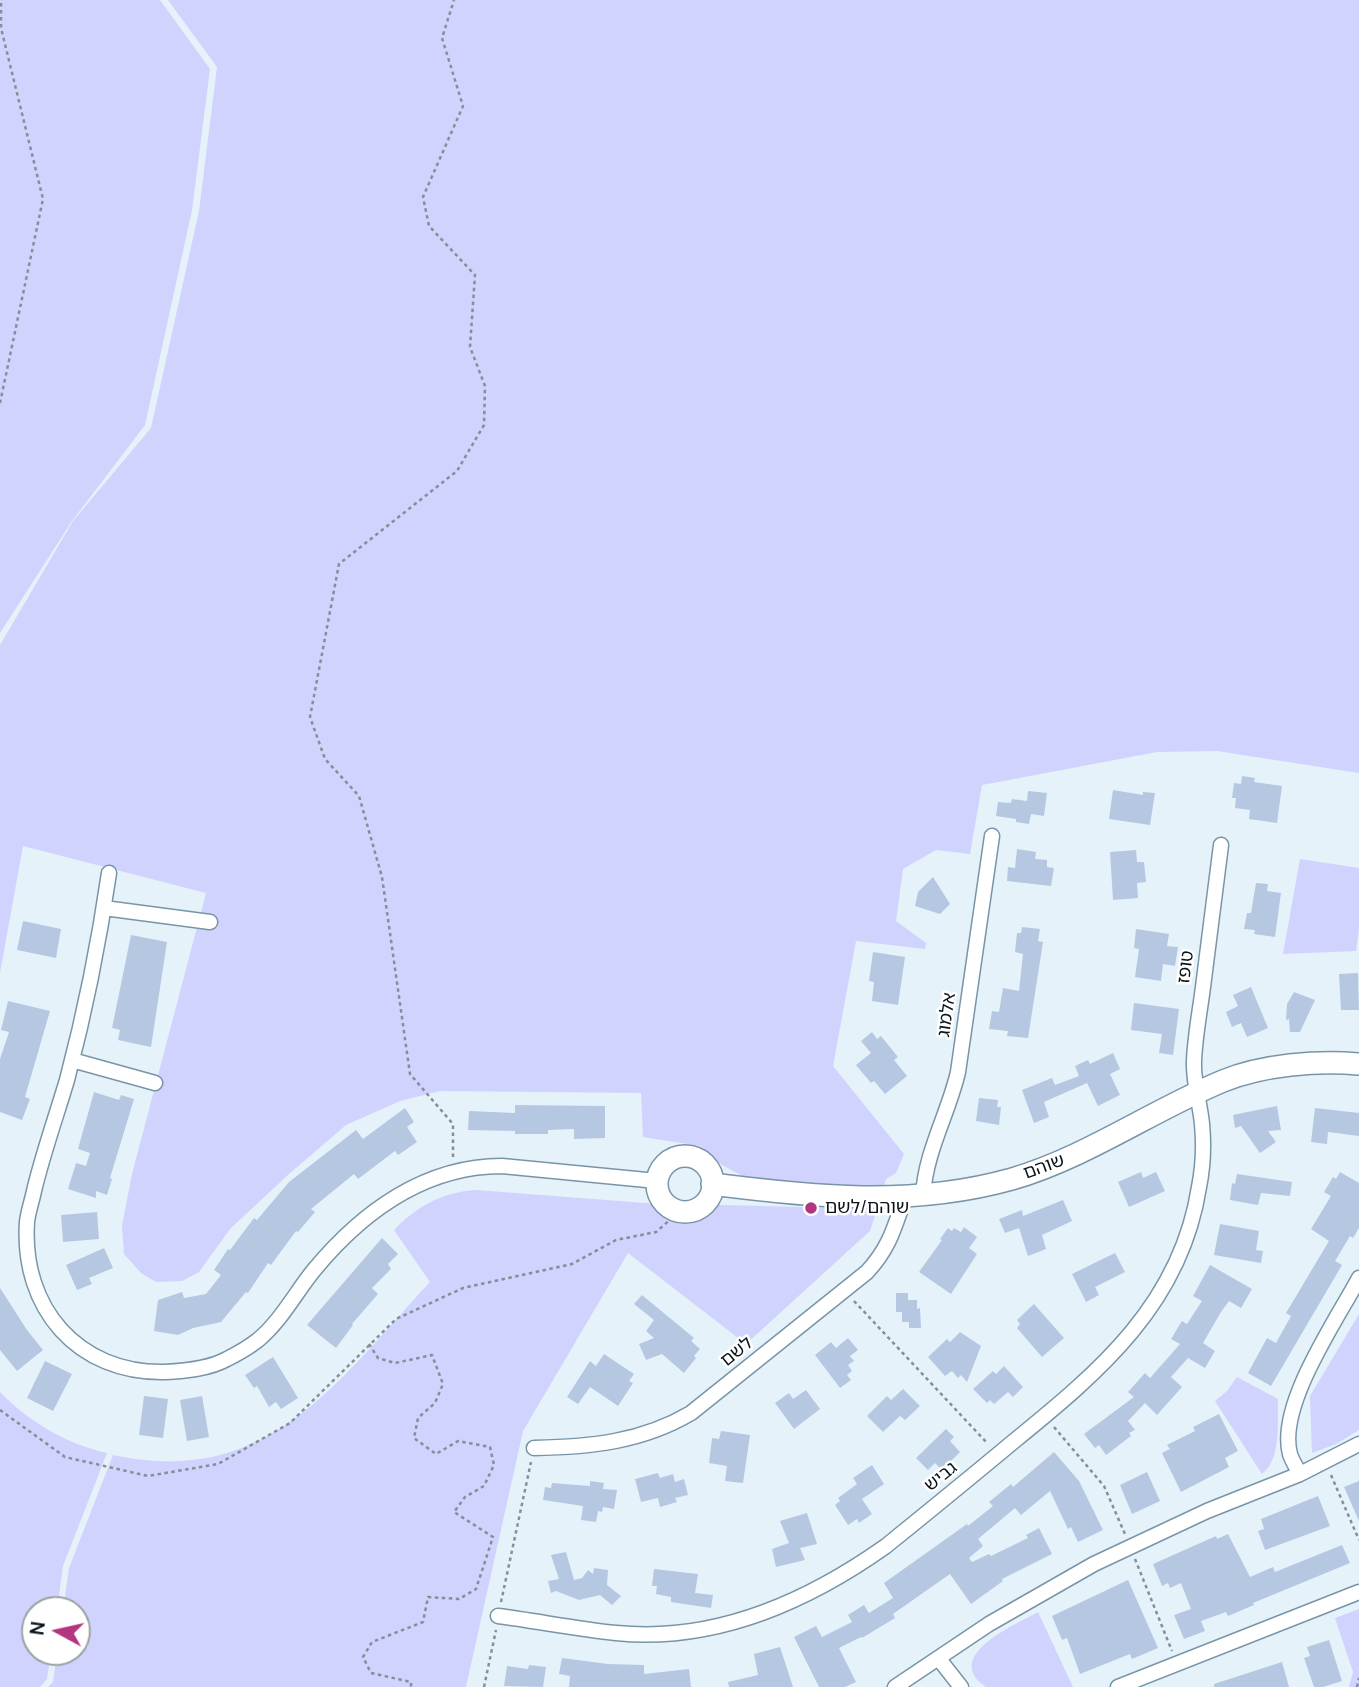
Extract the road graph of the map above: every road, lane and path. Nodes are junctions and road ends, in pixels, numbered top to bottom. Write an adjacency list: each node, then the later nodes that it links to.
1 (1, 0): 3 (path)
2 (454, 0): 13 (path)
3 (0, 403)
4 (992, 836): 16 (street, אלמוג)
5 (1222, 845): 12 (street, טופז)
6 (109, 873): 7 (street)
7 (104, 908): 8 (street); 9 (street)
8 (210, 922)
9 (72, 1060): 11 (street); 13 (street)
10 (1359, 1064): 12 (street, שוהם)
11 (155, 1083)
12 (1198, 1094): 16 (street, שוהם); 24 (street, גביש)
13 (452, 1171): 14 (street)
14 (657, 1181): 15 (street); 17 (street)
15 (712, 1184): 16 (street, שוהם); 17 (street)
16 (914, 1196): 19 (street, לשם)
17 (679, 1212): 20 (path)
18 (1359, 1278): 26 (street)
19 (845, 1291): 23 (street, לשם); 24 (path)
20 (369, 1345): 21 (path); 32 (path)
21 (0, 1410)
22 (1359, 1444): 25 (street)
23 (534, 1448): 29 (path)
24 (998, 1455): 29 (street, גביש)
25 (1325, 1462): 26 (street); 27 (path)
26 (1300, 1474): 30 (street)
27 (1359, 1540)
28 (1359, 1592): 36 (street)
29 (498, 1616): 33 (path)
30 (939, 1659): 34 (street); 35 (street)
31 (1359, 1678): 37 (path)
32 (411, 1687)
33 (484, 1687)
34 (895, 1687)
35 (961, 1687)
36 (1118, 1687)
37 (1357, 1687)

